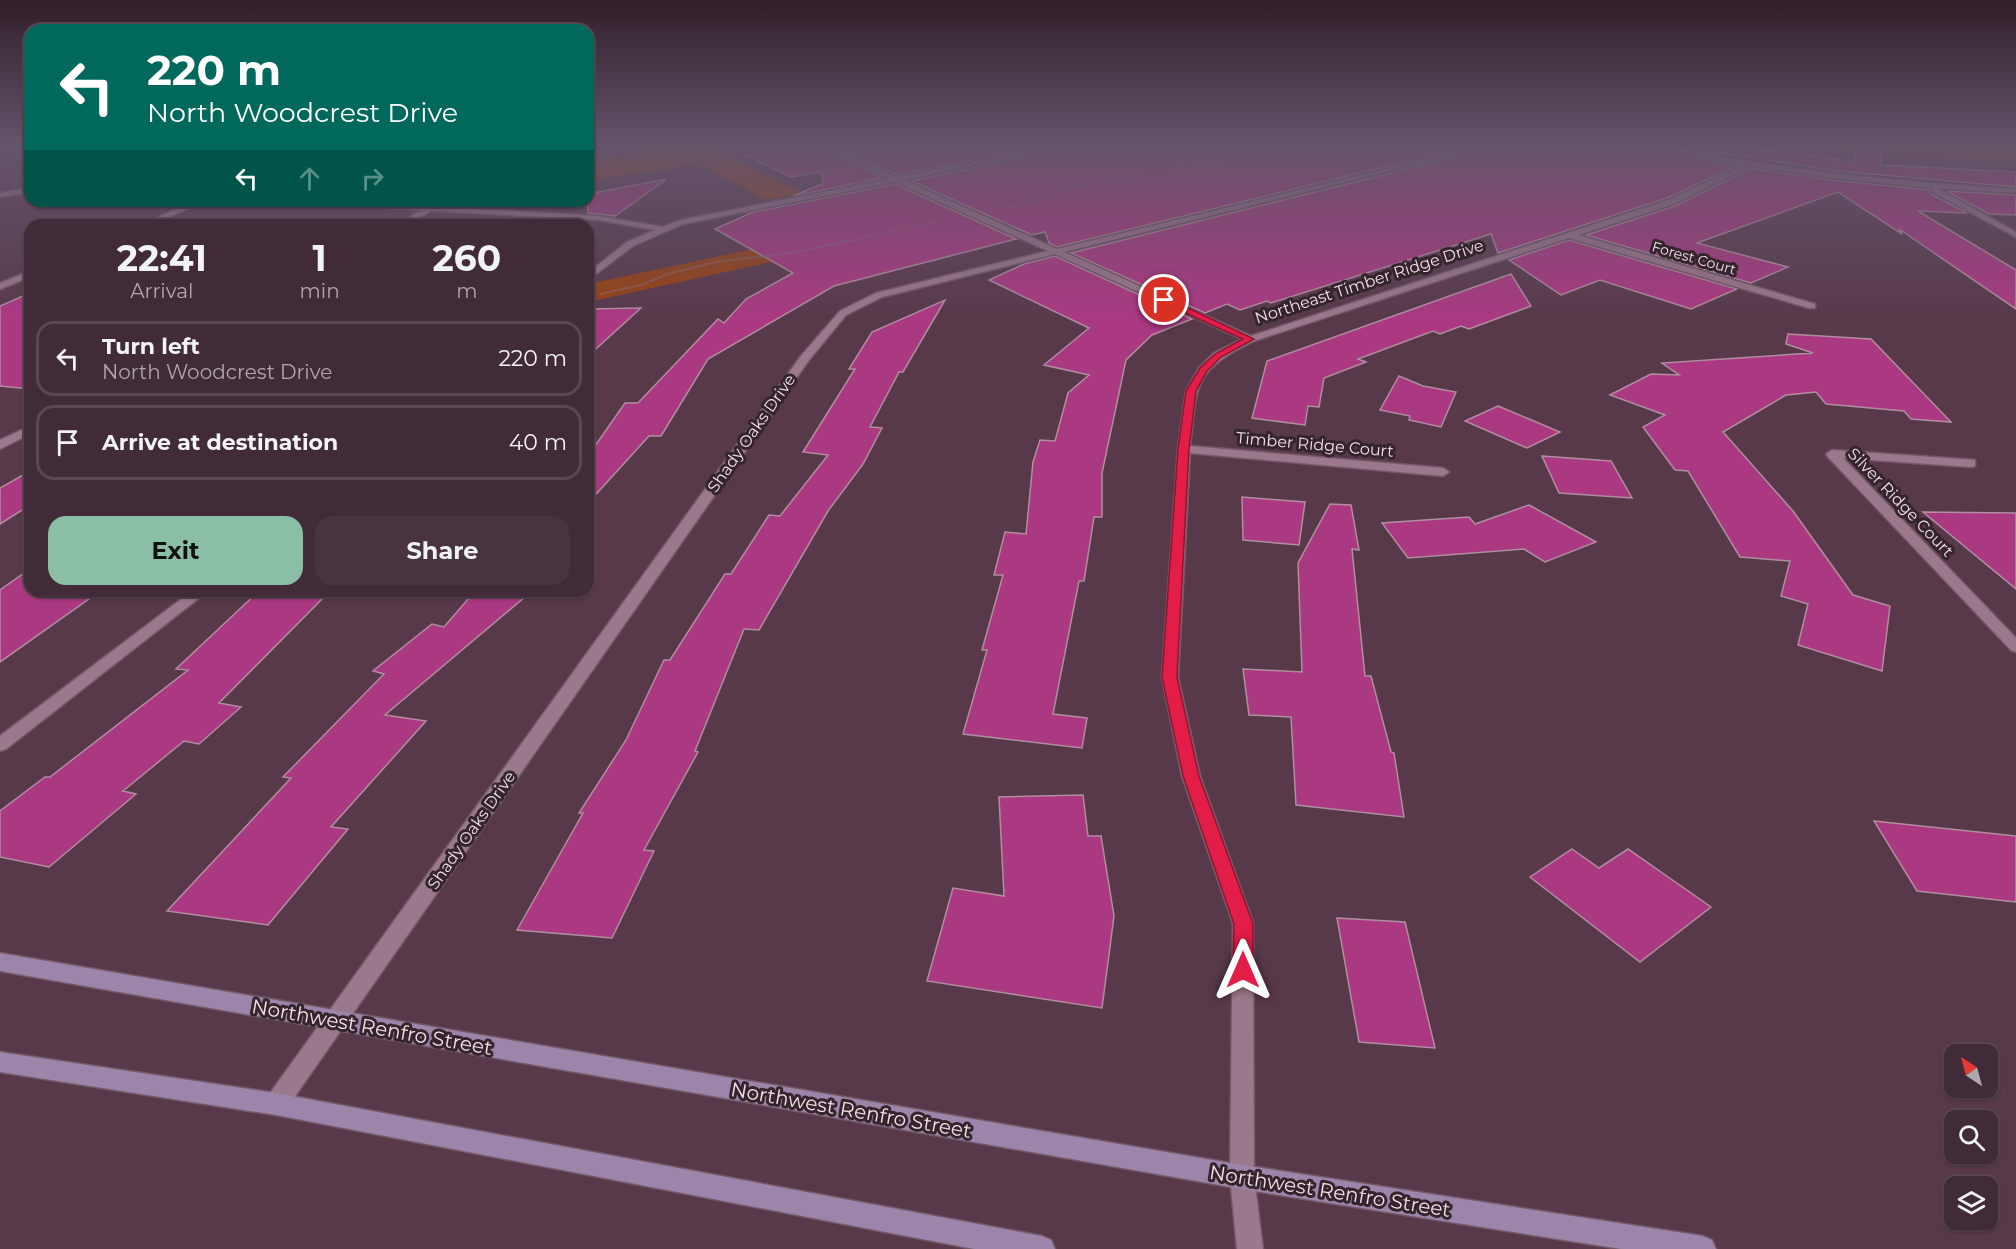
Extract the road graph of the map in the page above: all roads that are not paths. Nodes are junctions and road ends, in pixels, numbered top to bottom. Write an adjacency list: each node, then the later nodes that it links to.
1 (772, 203): 11 (street)
2 (948, 203): 14 (street)
3 (1252, 203): 14 (street, Shady Oaks Drive)
4 (1667, 203): 13 (street, Northeast Timber Ridge Drive)
5 (1960, 203): 12 (street)
6 (187, 207): 9 (street)
7 (412, 207): 8 (street)
8 (431, 208): 10 (street); 11 (street)
9 (158, 219)
10 (411, 219)
11 (661, 230): 15 (street)
12 (2016, 235)
13 (1569, 236): 18 (street, Forest Court); 19 (street, Northeast Timber Ridge Drive)
14 (1056, 251): 19 (street); 29 (street, Shady Oaks Drive)
15 (594, 272)
16 (24, 276): 17 (street)
17 (0, 286)
18 (1812, 306)
19 (1250, 339): 22 (street, Northeast Timber Ridge Drive)
20 (24, 432): 21 (street)
21 (0, 445)
22 (1184, 449): 24 (street, Timber Ridge Court); 32 (street, Northeast Timber Ridge Drive)
23 (1971, 463): 26 (street, Silver Ridge Court)
24 (1443, 472)
25 (193, 597): 27 (street)
26 (2016, 647)
27 (0, 745)
28 (0, 963): 29 (main road, Northwest Renfro Street)
29 (336, 1021): 31 (street, Shady Oaks Drive); 32 (main road, Northwest Renfro Street)
30 (0, 1062): 31 (main road)
31 (276, 1104): 33 (main road)
32 (1242, 1177): 34 (street, Northeast Timber Ridge Drive); 35 (main road, Northwest Renfro Street)
33 (1042, 1249)
34 (1250, 1249)
35 (1703, 1249)

